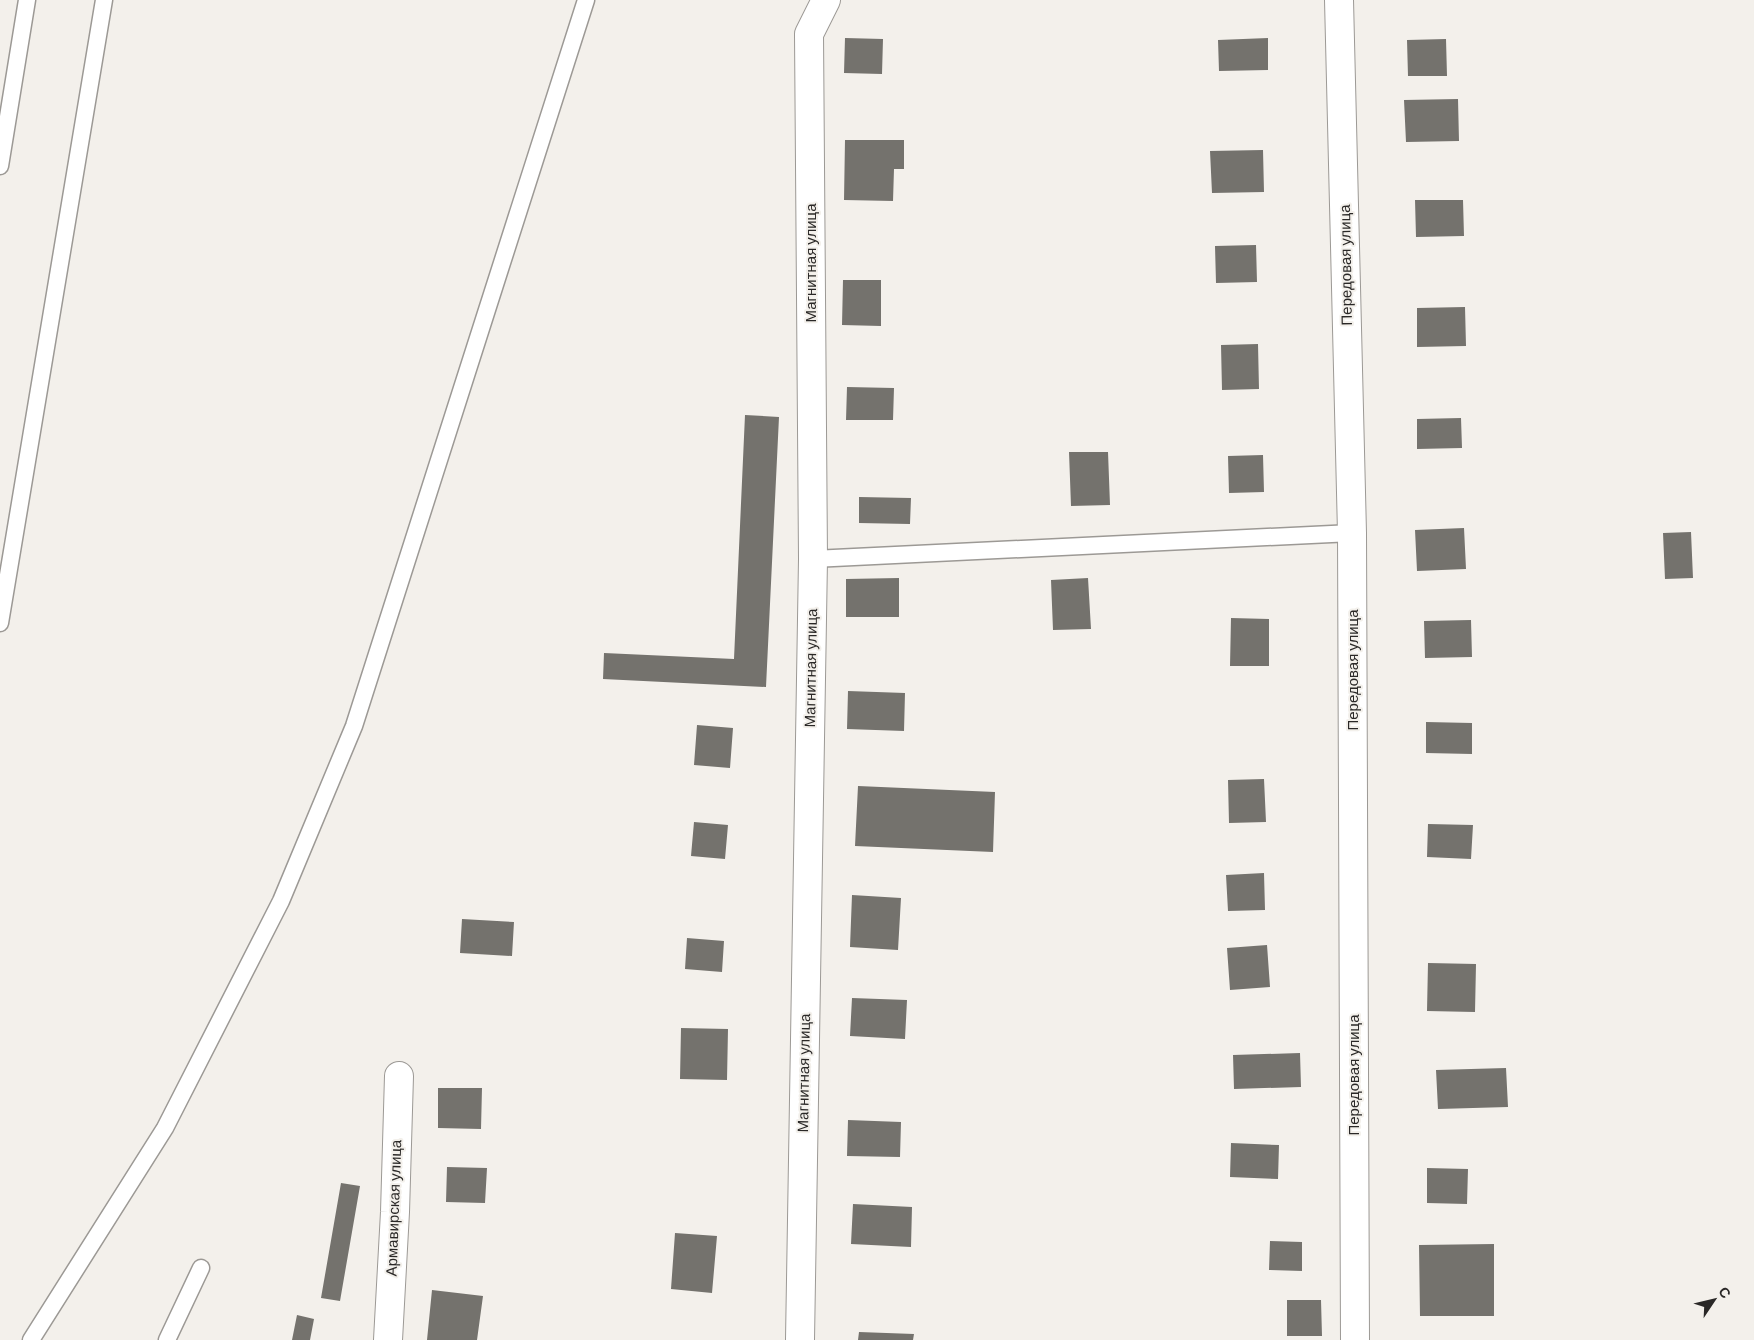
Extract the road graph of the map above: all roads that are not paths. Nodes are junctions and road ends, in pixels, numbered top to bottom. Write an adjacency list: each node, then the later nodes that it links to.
1 (27, 0): 6 (lane)
2 (104, 0): 9 (lane)
3 (586, 0): 12 (lane)
4 (826, 0): 8 (street, Магнитная улица)
5 (1339, 0): 7 (street, Передовая улица)
6 (0, 166)
7 (1352, 533): 8 (lane); 16 (street, Передовая улица)
8 (813, 558): 15 (street, Магнитная улица)
9 (0, 624)
10 (399, 1076): 14 (street, Армавирская улица)
11 (201, 1268): 13 (lane)
12 (31, 1340)
13 (166, 1340)
14 (388, 1340)
15 (800, 1340)
16 (1355, 1340)

